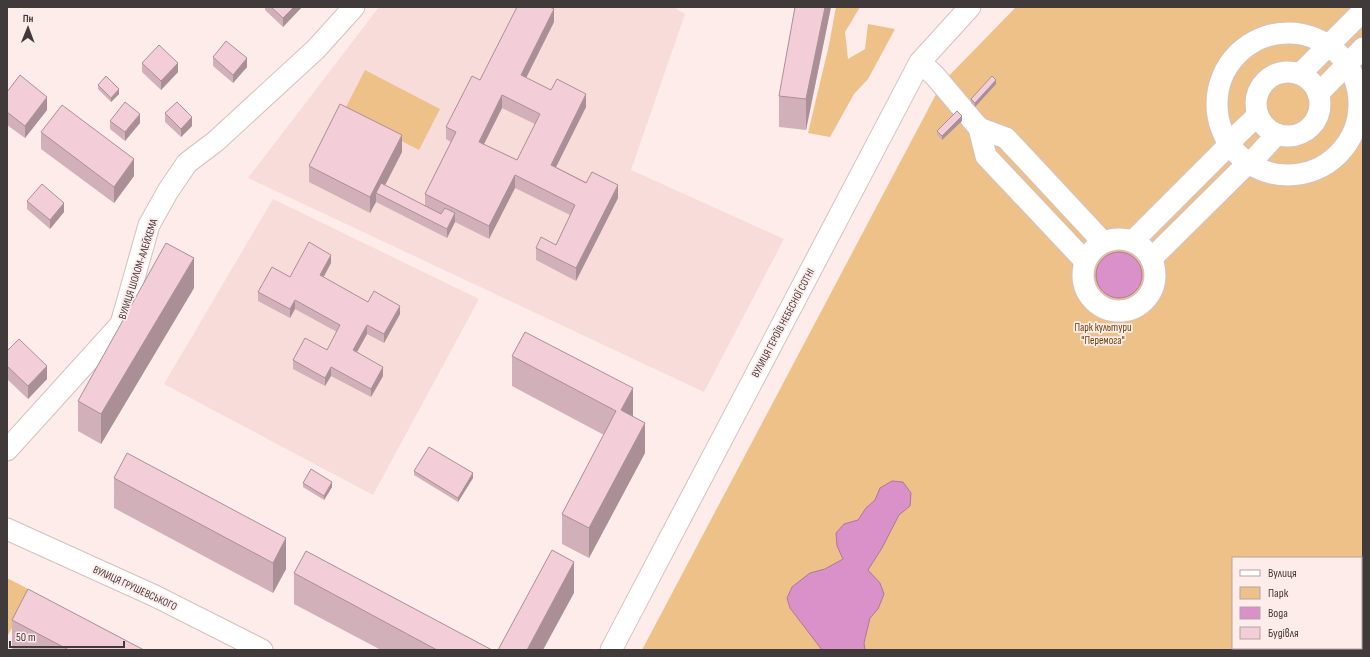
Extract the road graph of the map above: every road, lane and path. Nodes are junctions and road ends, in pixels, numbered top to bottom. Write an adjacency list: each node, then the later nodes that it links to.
1 (354, 7): 19 (street, ВУЛИЦЯ ШОЛОМ-АЛЕЙХЕМА)
2 (970, 7): 6 (street, ВУЛИЦЯ ГЕРОЇВ НЕБЕСНОЇ СОТНІ)
3 (1363, 11): 4 (street)
4 (1329, 46): 7 (street); 8 (street); 13 (street)
5 (1363, 48): 7 (street)
6 (920, 62): 11 (street); 22 (street, ВУЛИЦЯ ГЕРОЇВ НЕБЕСНОЇ СОТНІ)
7 (1347, 64): 9 (street); 14 (street)
8 (1300, 74): 9 (street); 10 (street)
9 (1318, 94): 12 (street)
10 (1258, 115): 12 (street); 13 (street)
11 (978, 128): 16 (street); 18 (street)
12 (1277, 134): 14 (street)
13 (1230, 144): 14 (street); 15 (street)
14 (1248, 162): 17 (street)
15 (1133, 241): 16 (street); 17 (street)
16 (1103, 242): 18 (street)
17 (1151, 258): 18 (street)
18 (1085, 261)
19 (7, 450)
20 (7, 529): 21 (street, ВУЛИЦЯ ГРУШЕВСЬКОГО)
21 (262, 650)
22 (611, 650)

